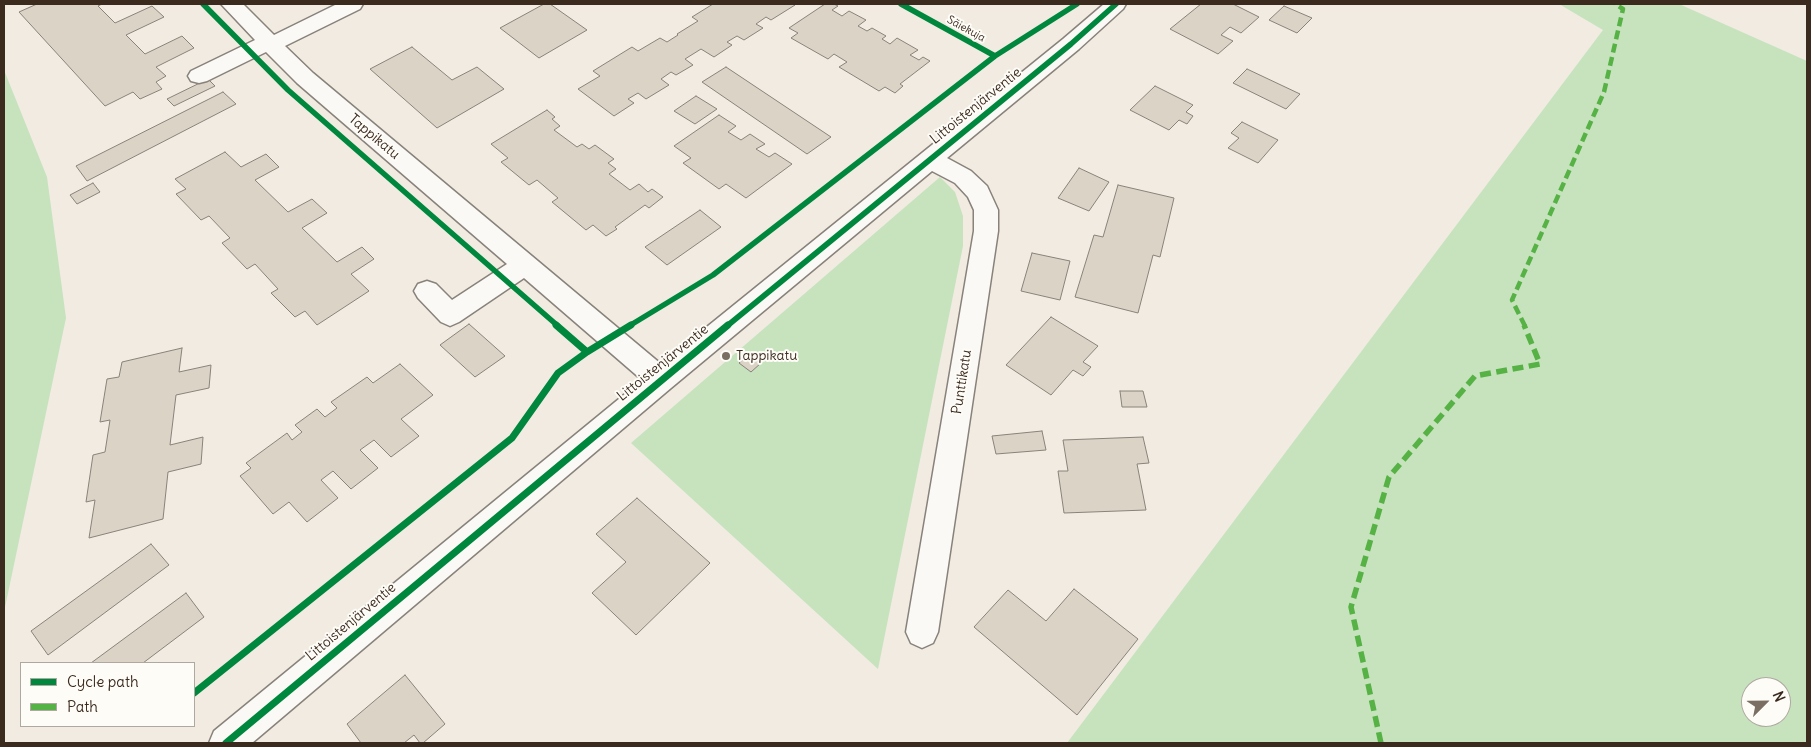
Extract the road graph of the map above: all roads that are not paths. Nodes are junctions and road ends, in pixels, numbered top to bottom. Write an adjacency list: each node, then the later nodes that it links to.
1 (231, 4): 4 (street, Tappikatu)
2 (353, 4): 4 (street)
3 (1116, 4): 6 (street, Littoistenjärventie)
4 (271, 43): 5 (street); 7 (street, Tappikatu)
5 (199, 76)
6 (930, 160): 9 (street, Littoistenjärventie); 10 (street, Punttikatu)
7 (524, 265): 8 (street); 9 (street, Tappikatu)
8 (427, 291)
9 (661, 380): 11 (street, Littoistenjärventie)
10 (922, 632)
11 (237, 740)

